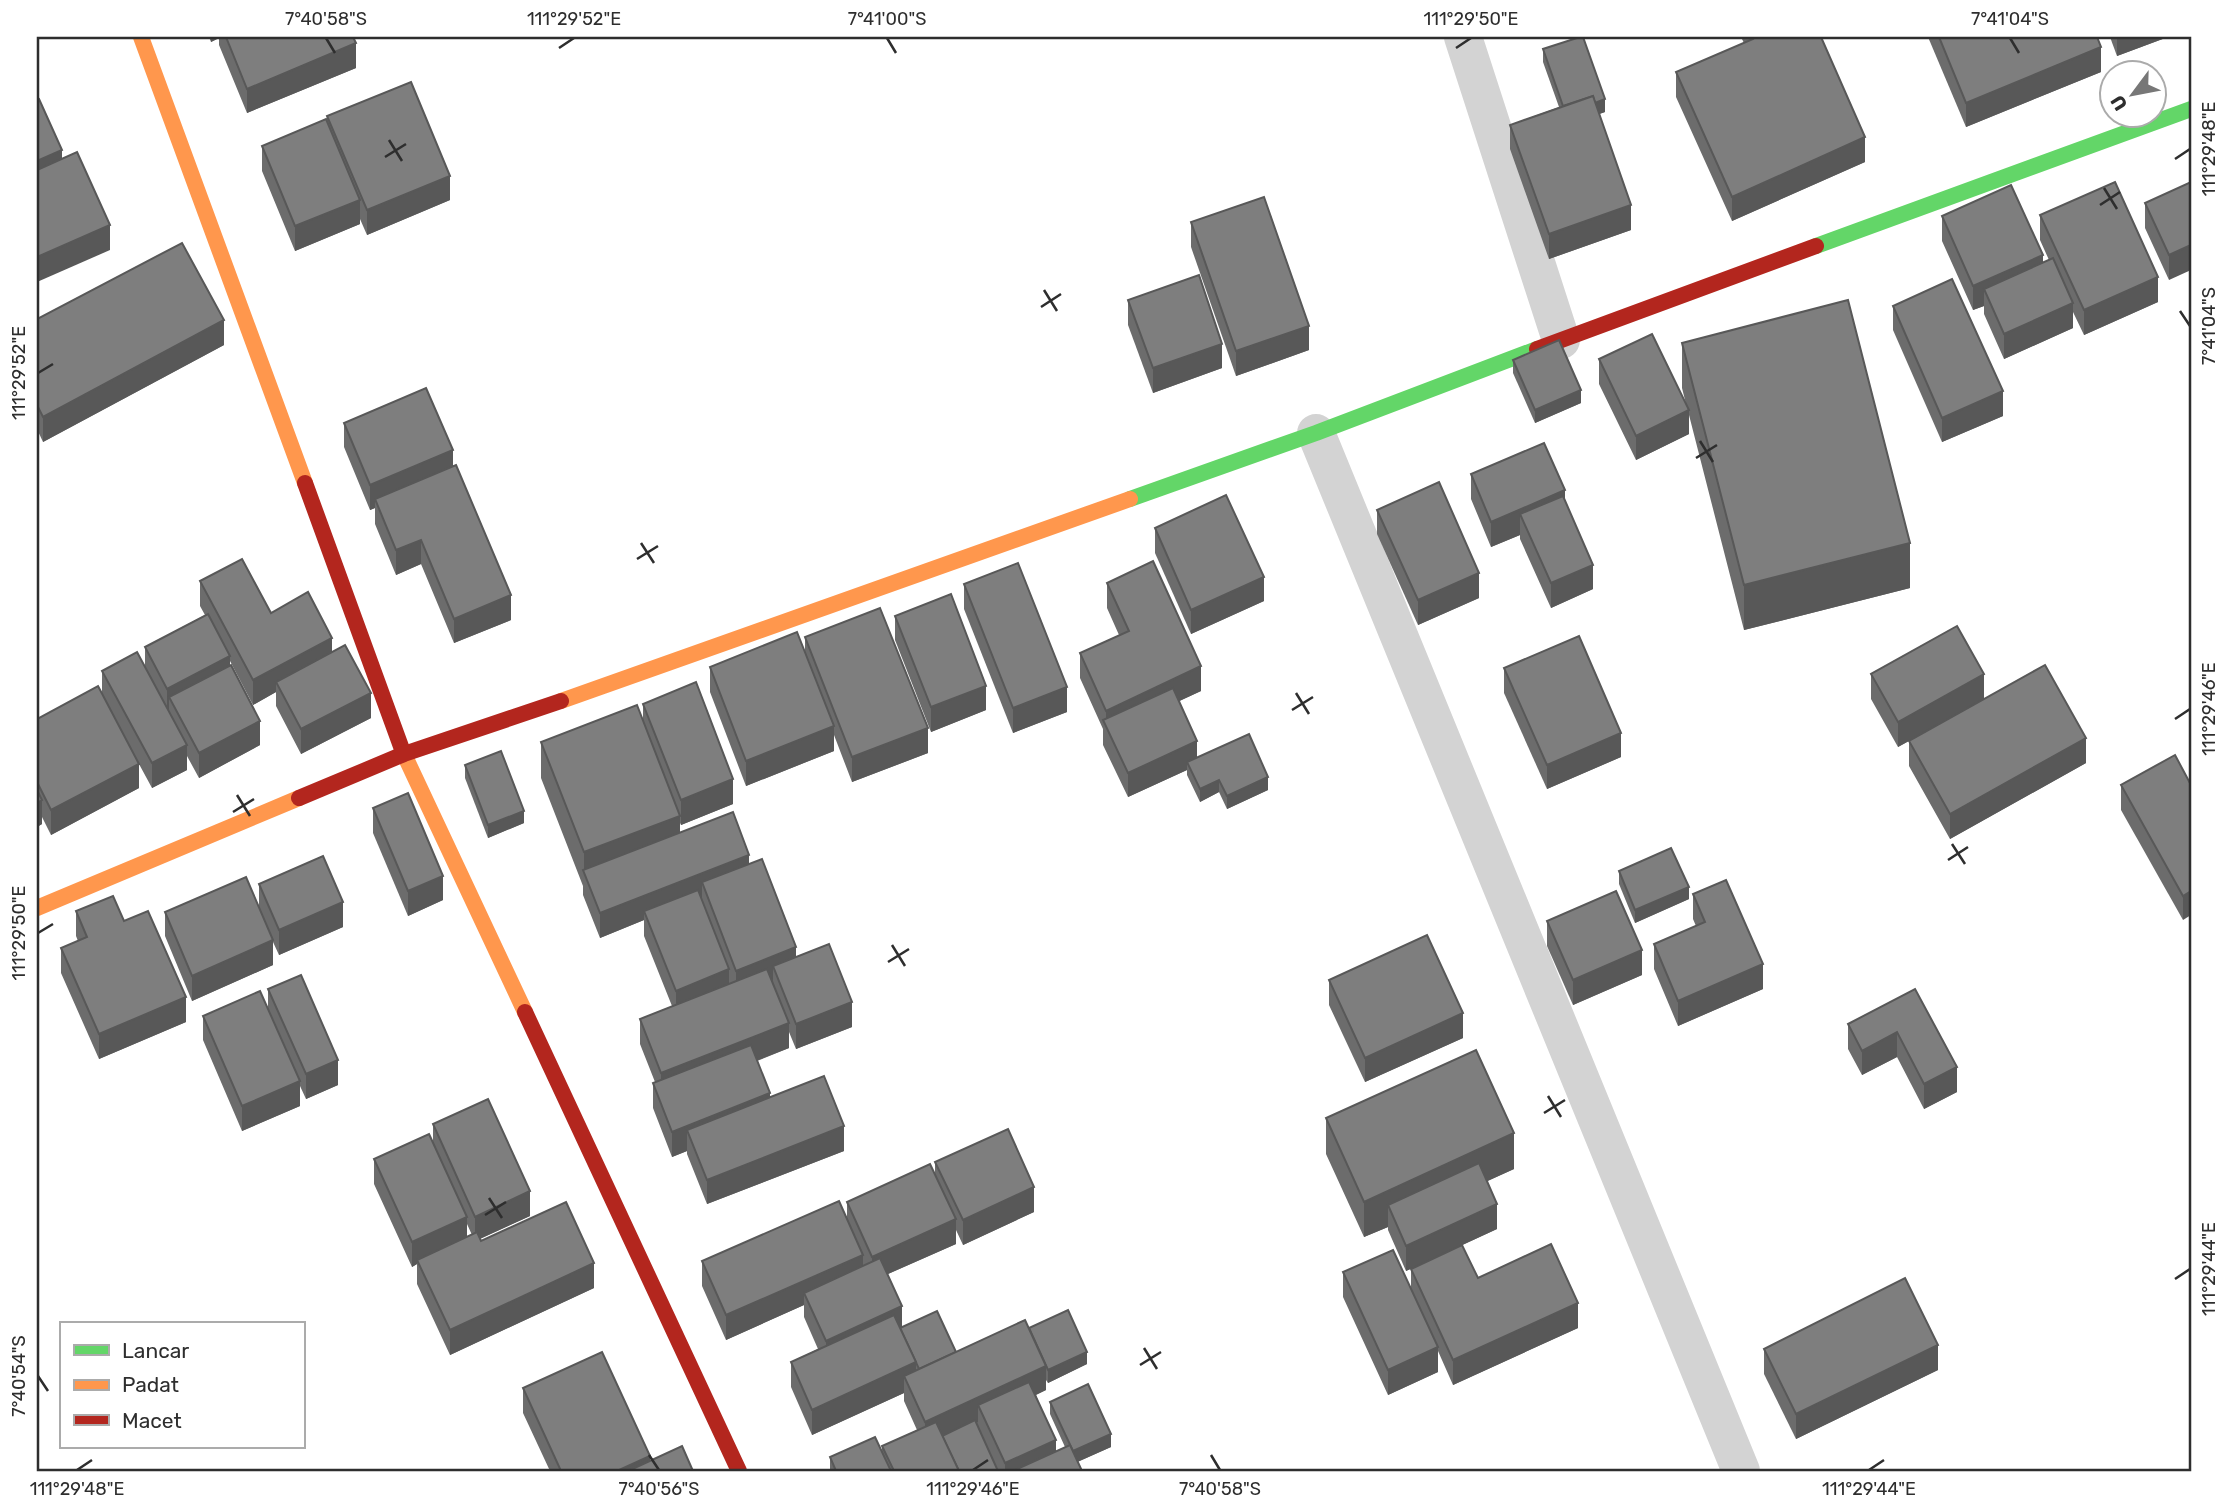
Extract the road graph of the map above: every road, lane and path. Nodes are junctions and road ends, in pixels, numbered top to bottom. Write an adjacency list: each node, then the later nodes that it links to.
1 (141, 37): 6 (street)
2 (1463, 37): 4 (street)
3 (2191, 108): 4 (street)
4 (1561, 340): 5 (street)
5 (1316, 433): 6 (street); 9 (street)
6 (404, 754): 7 (street); 8 (street)
7 (37, 908)
8 (739, 1471)
9 (1741, 1471)

